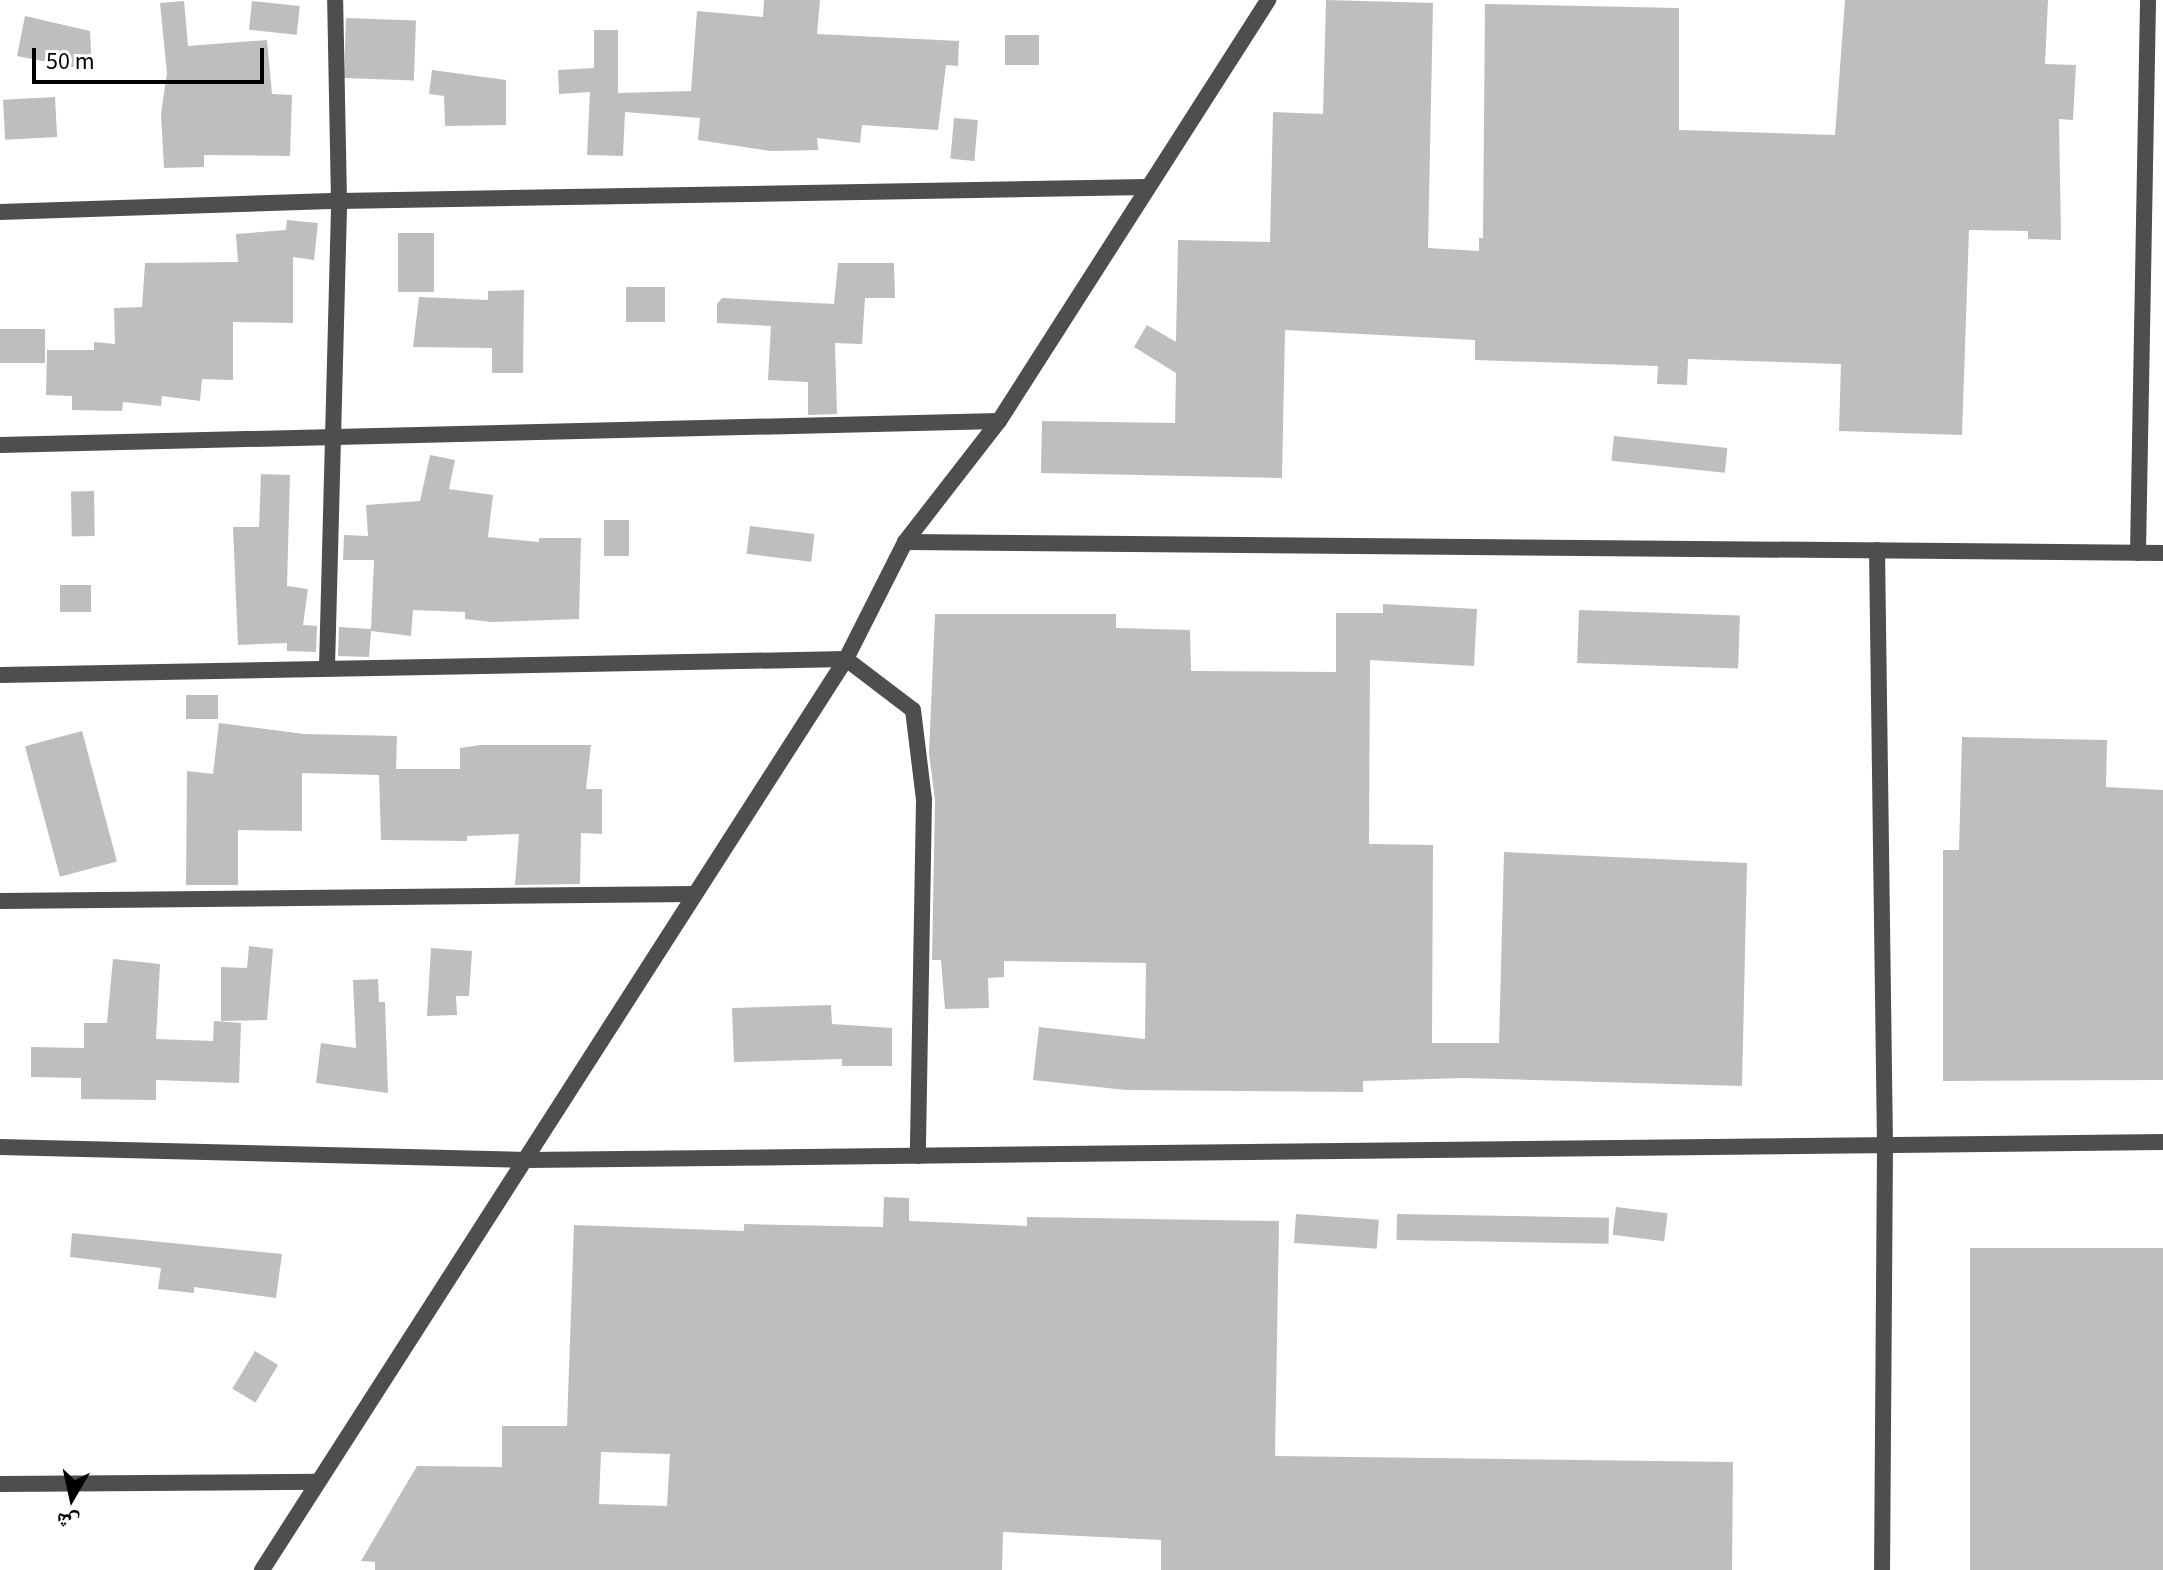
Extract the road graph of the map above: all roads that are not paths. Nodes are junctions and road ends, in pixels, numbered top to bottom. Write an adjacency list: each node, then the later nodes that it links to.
1 (335, 0): 5 (street)
2 (1268, 0): 4 (street)
3 (2148, 0): 12 (street)
4 (1147, 187): 5 (street); 7 (street)
5 (339, 201): 6 (street); 8 (street)
6 (0, 212)
7 (999, 421): 8 (street); 10 (street)
8 (334, 438): 9 (street); 15 (street)
9 (0, 445)
10 (905, 542): 11 (street); 14 (street)
11 (1877, 550): 12 (street); 20 (street)
12 (2138, 553): 13 (street)
13 (2163, 553)
14 (846, 659): 15 (street); 17 (street); 22 (street)
15 (327, 667): 16 (street)
16 (0, 675)
17 (695, 894): 18 (street); 23 (street)
18 (0, 901)
19 (2163, 1142): 20 (street)
20 (1885, 1146): 22 (street); 27 (street)
21 (0, 1147): 23 (street)
22 (918, 1156): 23 (street)
23 (527, 1160): 24 (street)
24 (318, 1482): 25 (street); 26 (street)
25 (0, 1484)
26 (262, 1570)
27 (1882, 1570)

